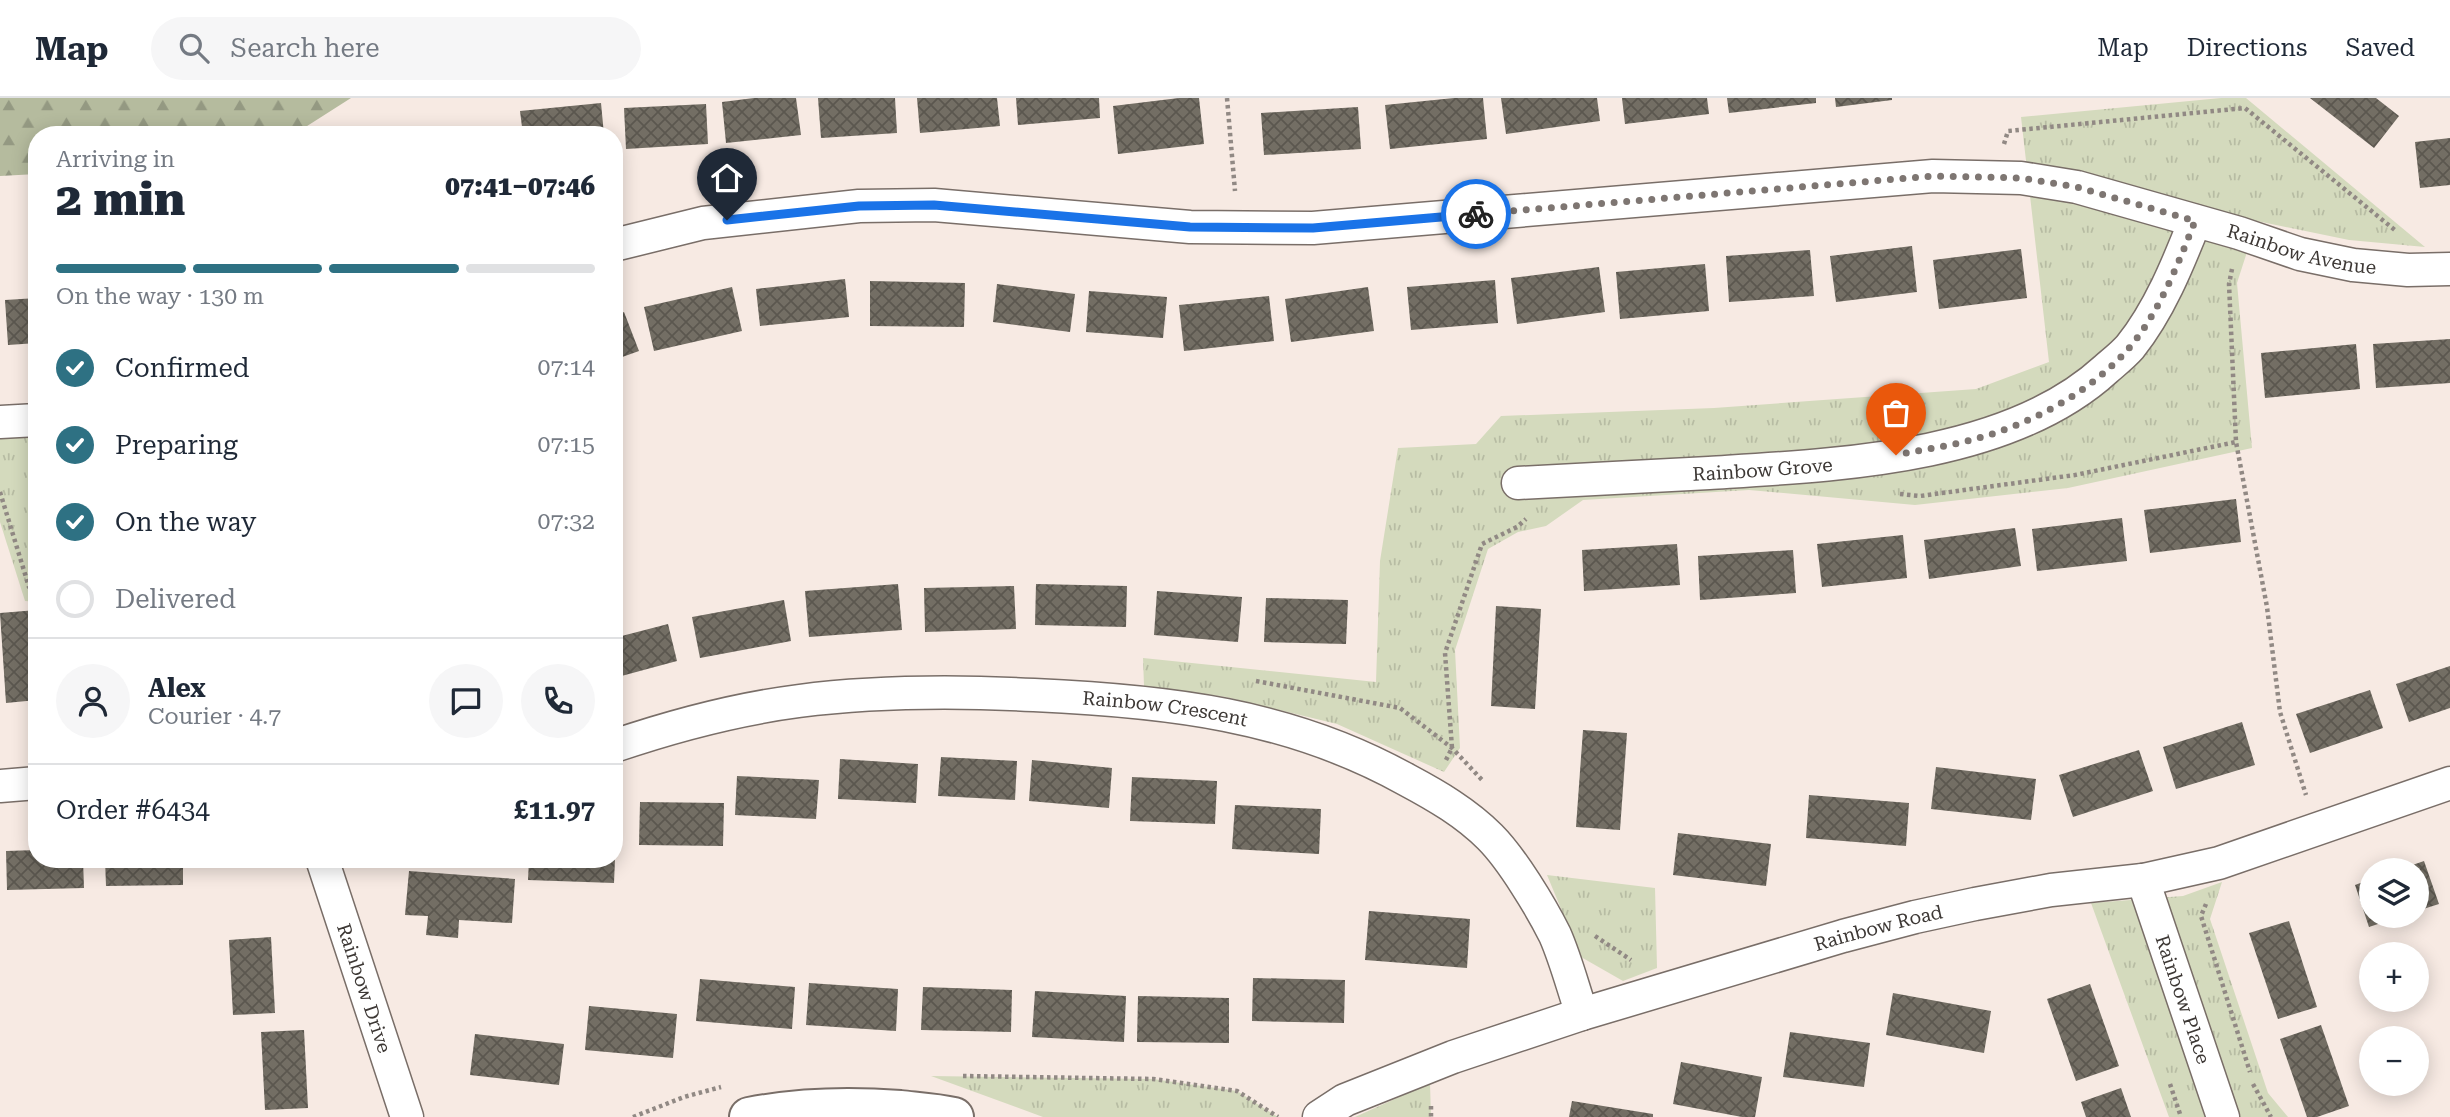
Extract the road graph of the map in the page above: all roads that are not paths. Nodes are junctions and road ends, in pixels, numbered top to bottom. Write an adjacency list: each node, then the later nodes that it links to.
1 (2195, 221): 2 (street, Rainbow Avenue); 3 (street, Rainbow Avenue); 6 (street, Rainbow Grove)
2 (623, 243)
3 (2450, 269)
4 (28, 420): 5 (street)
5 (0, 422)
6 (1518, 483)
7 (623, 744): 13 (street, Rainbow Crescent)
8 (2450, 783): 12 (street, Rainbow Road)
9 (28, 784): 10 (street)
10 (0, 786)
11 (325, 868): 15 (street, Rainbow Drive)
12 (2143, 880): 13 (street, Rainbow Road); 19 (street, Rainbow Place)
13 (1582, 1014): 18 (street, Rainbow Road)
14 (788, 1113): 16 (street); 17 (street)
15 (407, 1117)
16 (749, 1117)
17 (954, 1117)
18 (1320, 1117)
19 (2223, 1117)

